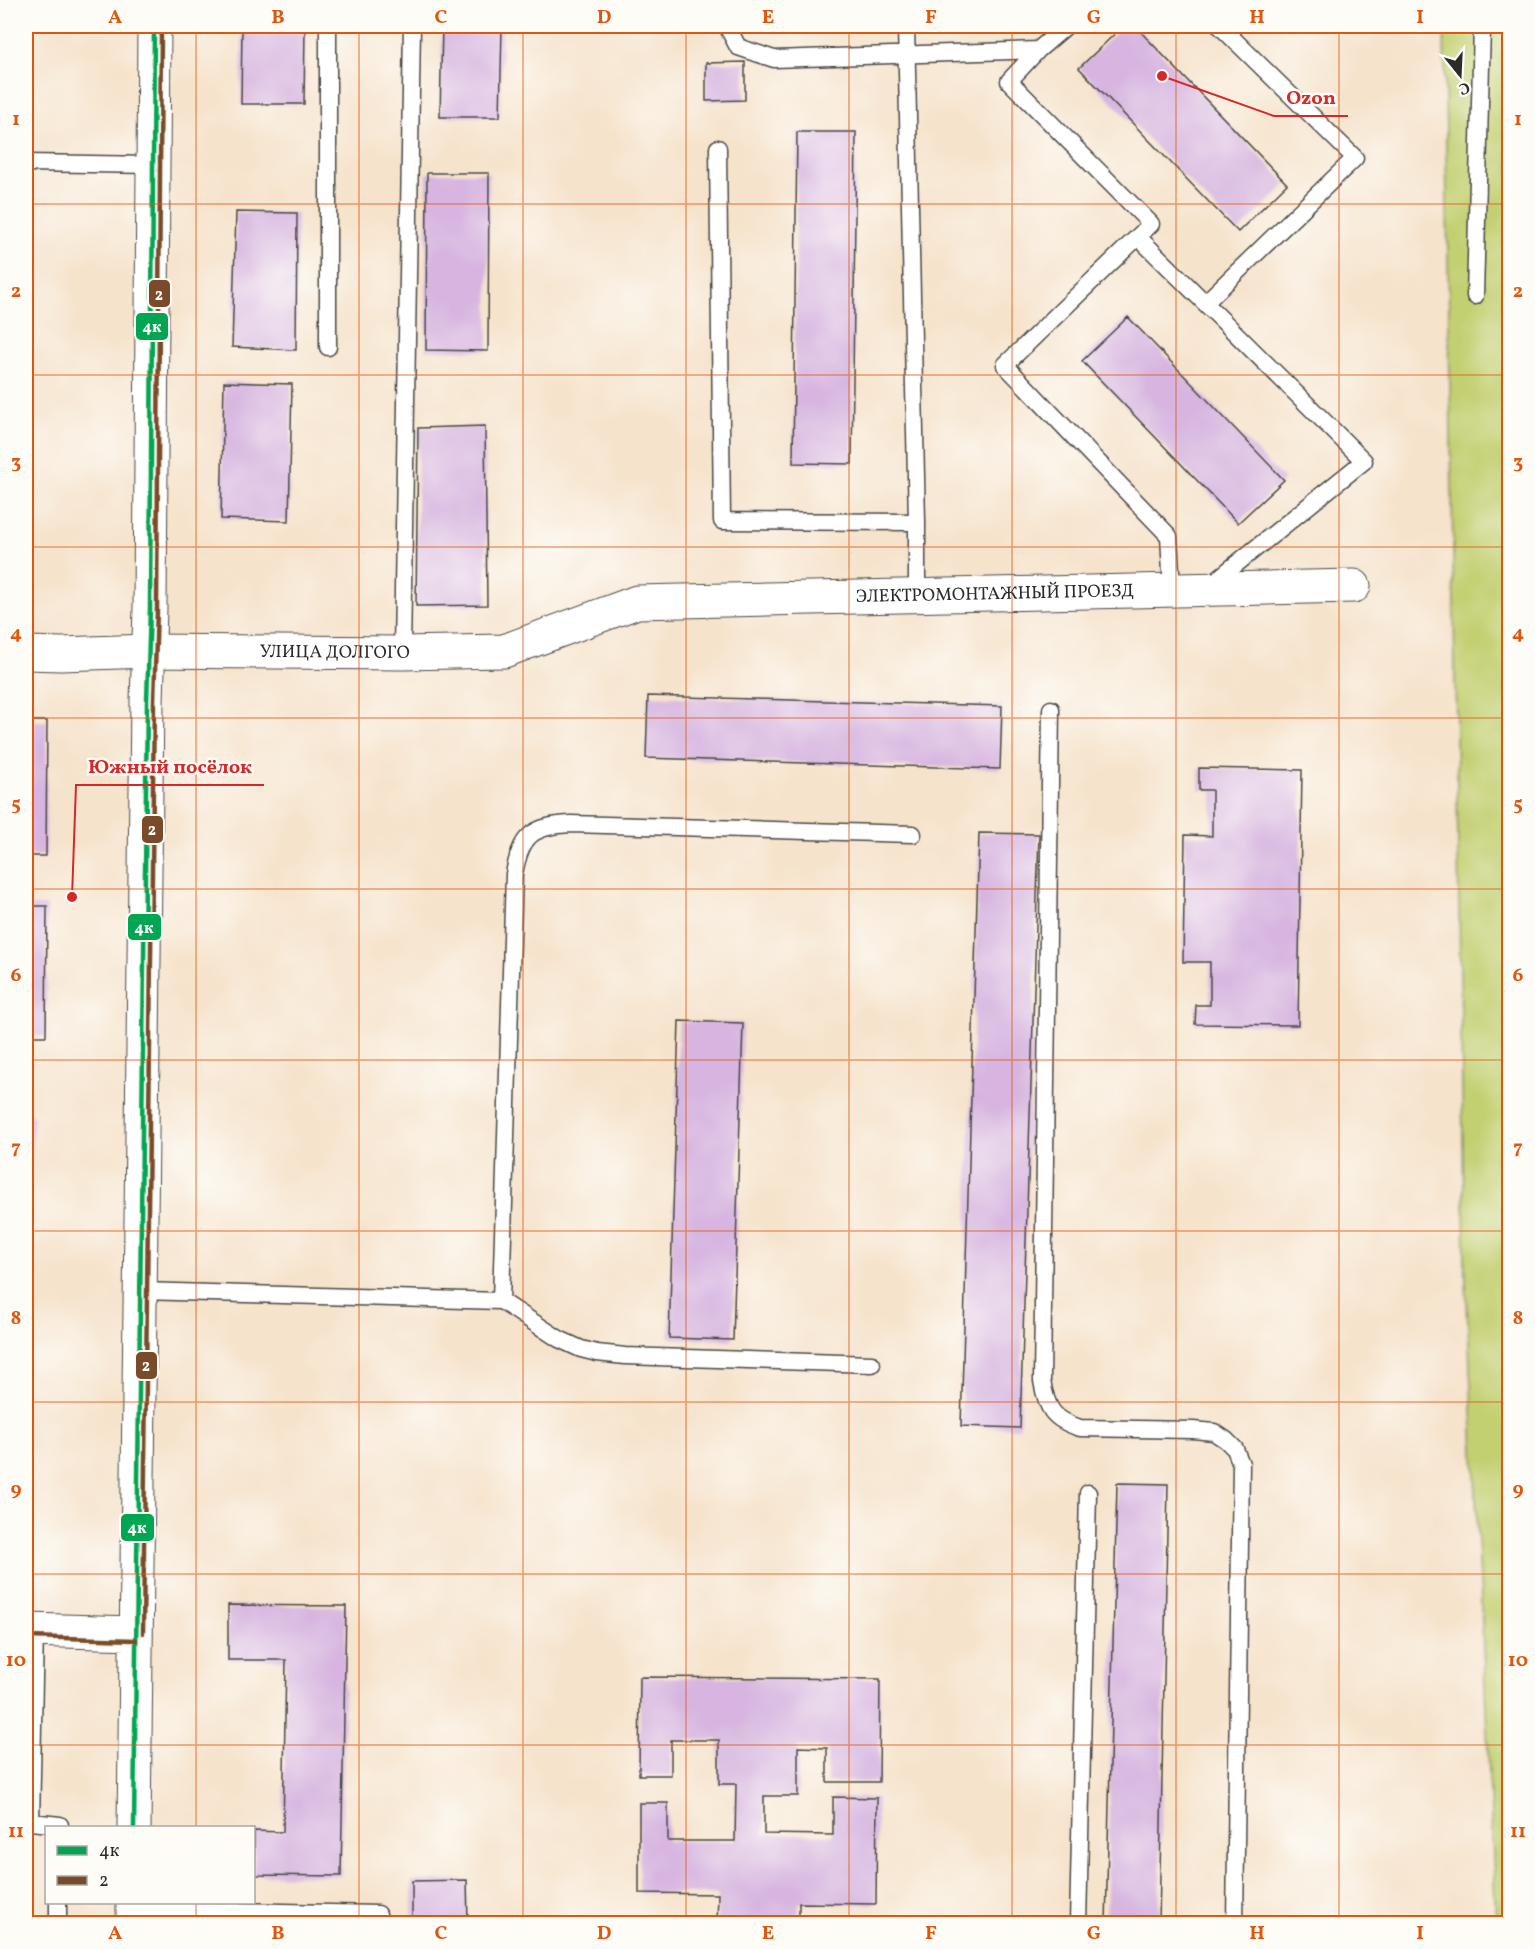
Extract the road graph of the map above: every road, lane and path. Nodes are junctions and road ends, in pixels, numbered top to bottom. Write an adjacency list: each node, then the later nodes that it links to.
1 (154, 26): 13 (street)
2 (328, 26): 17 (lane)
3 (412, 26): 25 (lane)
4 (727, 26): 10 (lane)
5 (906, 26): 10 (lane)
6 (1066, 26): 9 (lane)
7 (1220, 26): 16 (lane)
8 (1482, 26): 15 (lane)
9 (1038, 50): 10 (lane); 14 (lane)
10 (905, 54): 18 (lane)
11 (718, 147): 18 (lane)
12 (26, 163): 13 (lane)
13 (154, 165): 23 (street)
14 (1138, 237): 16 (lane); 20 (lane)
15 (1475, 296)
16 (1205, 303): 20 (lane)
17 (328, 347)
18 (917, 522): 21 (lane)
19 (1354, 586): 20 (street, ЭЛЕКТРОМОНТАЖНЫЙ ПРОЕЗД)
20 (1188, 590): 21 (street, ЭЛЕКТРОМОНТАЖНЫЙ ПРОЕЗД)
21 (917, 596): 22 (street, ЭЛЕКТРОМОНТАЖНЫЙ ПРОЕЗД)
22 (637, 602): 25 (street, УЛИЦА ДОЛГОГО)
23 (149, 651): 24 (street, УЛИЦА ДОЛГОГО); 25 (street, УЛИЦА ДОЛГОГО); 28 (street)
24 (26, 653)
25 (402, 653)
26 (1051, 708): 42 (lane)
27 (913, 834): 29 (lane)
28 (141, 1291): 29 (lane); 33 (street)
29 (501, 1301): 30 (lane)
30 (872, 1364)
31 (1088, 1493): 41 (lane)
32 (30, 1630): 33 (street); 34 (lane)
33 (136, 1633): 36 (street)
34 (28, 1822): 35 (lane)
35 (60, 1826)
36 (134, 1826)
37 (58, 1904): 39 (lane)
38 (133, 1912): 40 (lane)
39 (58, 1923)
40 (379, 1923)
41 (1078, 1923)
42 (1235, 1923)

